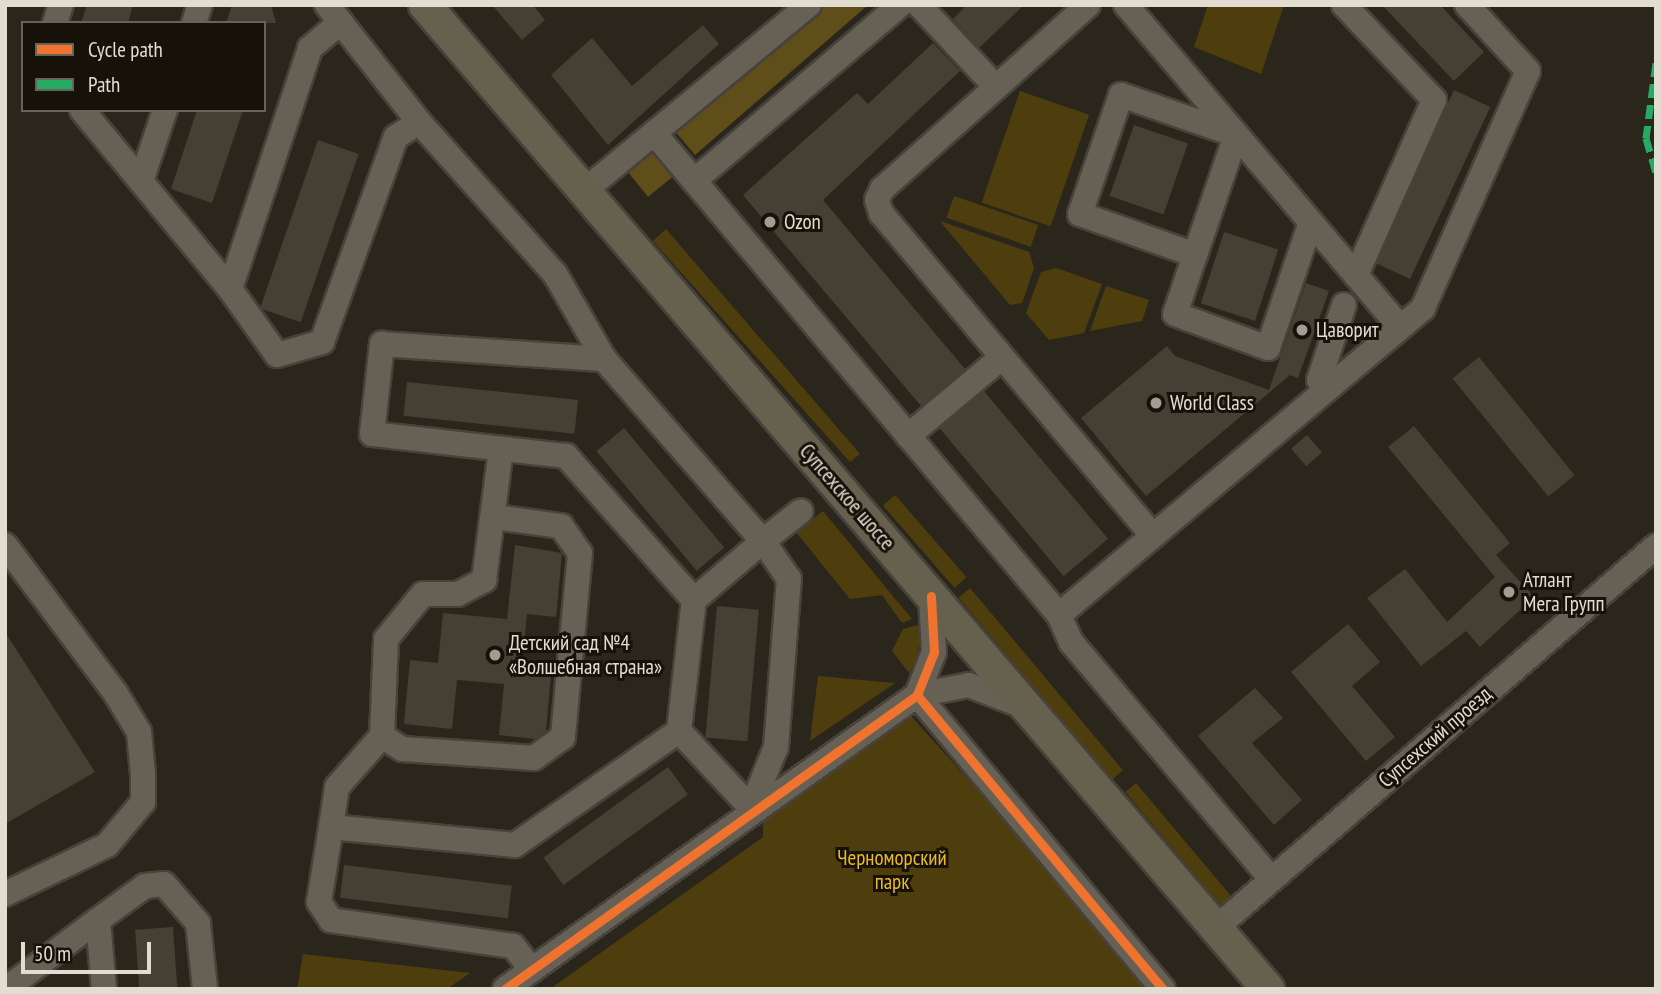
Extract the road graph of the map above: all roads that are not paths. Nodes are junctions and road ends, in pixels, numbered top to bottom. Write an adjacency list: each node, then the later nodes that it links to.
1 (425, 5): 18 (main road, Супсехское шоссе)
2 (809, 5): 14 (street)
3 (900, 5): 17 (street)
4 (919, 5): 10 (street)
5 (1087, 5): 10 (street)
6 (1126, 5): 15 (street)
7 (1344, 5): 21 (street)
8 (1467, 5): 24 (street)
9 (334, 14): 13 (street); 22 (street)
10 (996, 87): 25 (street)
11 (84, 112): 16 (street)
12 (164, 112): 16 (street)
13 (419, 122): 22 (street); 26 (street)
14 (654, 133): 17 (street); 18 (street)
15 (1236, 135): 19 (street); 20 (street); 20 (street)
16 (141, 181): 22 (street)
17 (694, 181): 28 (street)
18 (584, 191): 36 (main road, Супсехское шоссе)
19 (1311, 222): 20 (street); 21 (street)
20 (1195, 255)
21 (1356, 275): 24 (street)
22 (230, 289)
23 (1344, 305): 27 (street)
24 (1400, 327): 27 (street)
25 (1002, 357): 28 (street); 32 (street)
26 (604, 359): 29 (street); 33 (street)
27 (1326, 390): 32 (street)
28 (908, 436): 38 (street)
29 (501, 449): 31 (street); 37 (street)
30 (801, 511): 33 (street)
31 (495, 517): 42 (street); 42 (street)
32 (1153, 536): 38 (street)
33 (763, 541): 37 (street); 43 (street)
34 (5, 545): 46 (street)
35 (1656, 546): 45 (street, Супсехский проезд)
36 (931, 596): 39 (street); 40 (main road, Супсехское шоссе)
37 (694, 600): 41 (street)
38 (1059, 615): 45 (street)
39 (917, 695): 40 (street); 43 (street); 54 (street)
40 (1027, 708): 48 (main road, Супсехское шоссе)
41 (679, 731): 43 (street); 44 (street)
42 (382, 736): 44 (street)
43 (751, 808): 49 (street)
44 (331, 827): 49 (street)
45 (1271, 879): 48 (street, Супсехский проезд)
46 (5, 894)
47 (98, 920): 50 (street); 51 (street); 52 (street)
48 (1216, 928): 55 (main road, Супсехское шоссе)
49 (532, 970): 53 (street)
50 (6, 989)
51 (104, 989)
52 (205, 989)
53 (505, 989)
54 (1163, 989)
55 (1268, 989)

